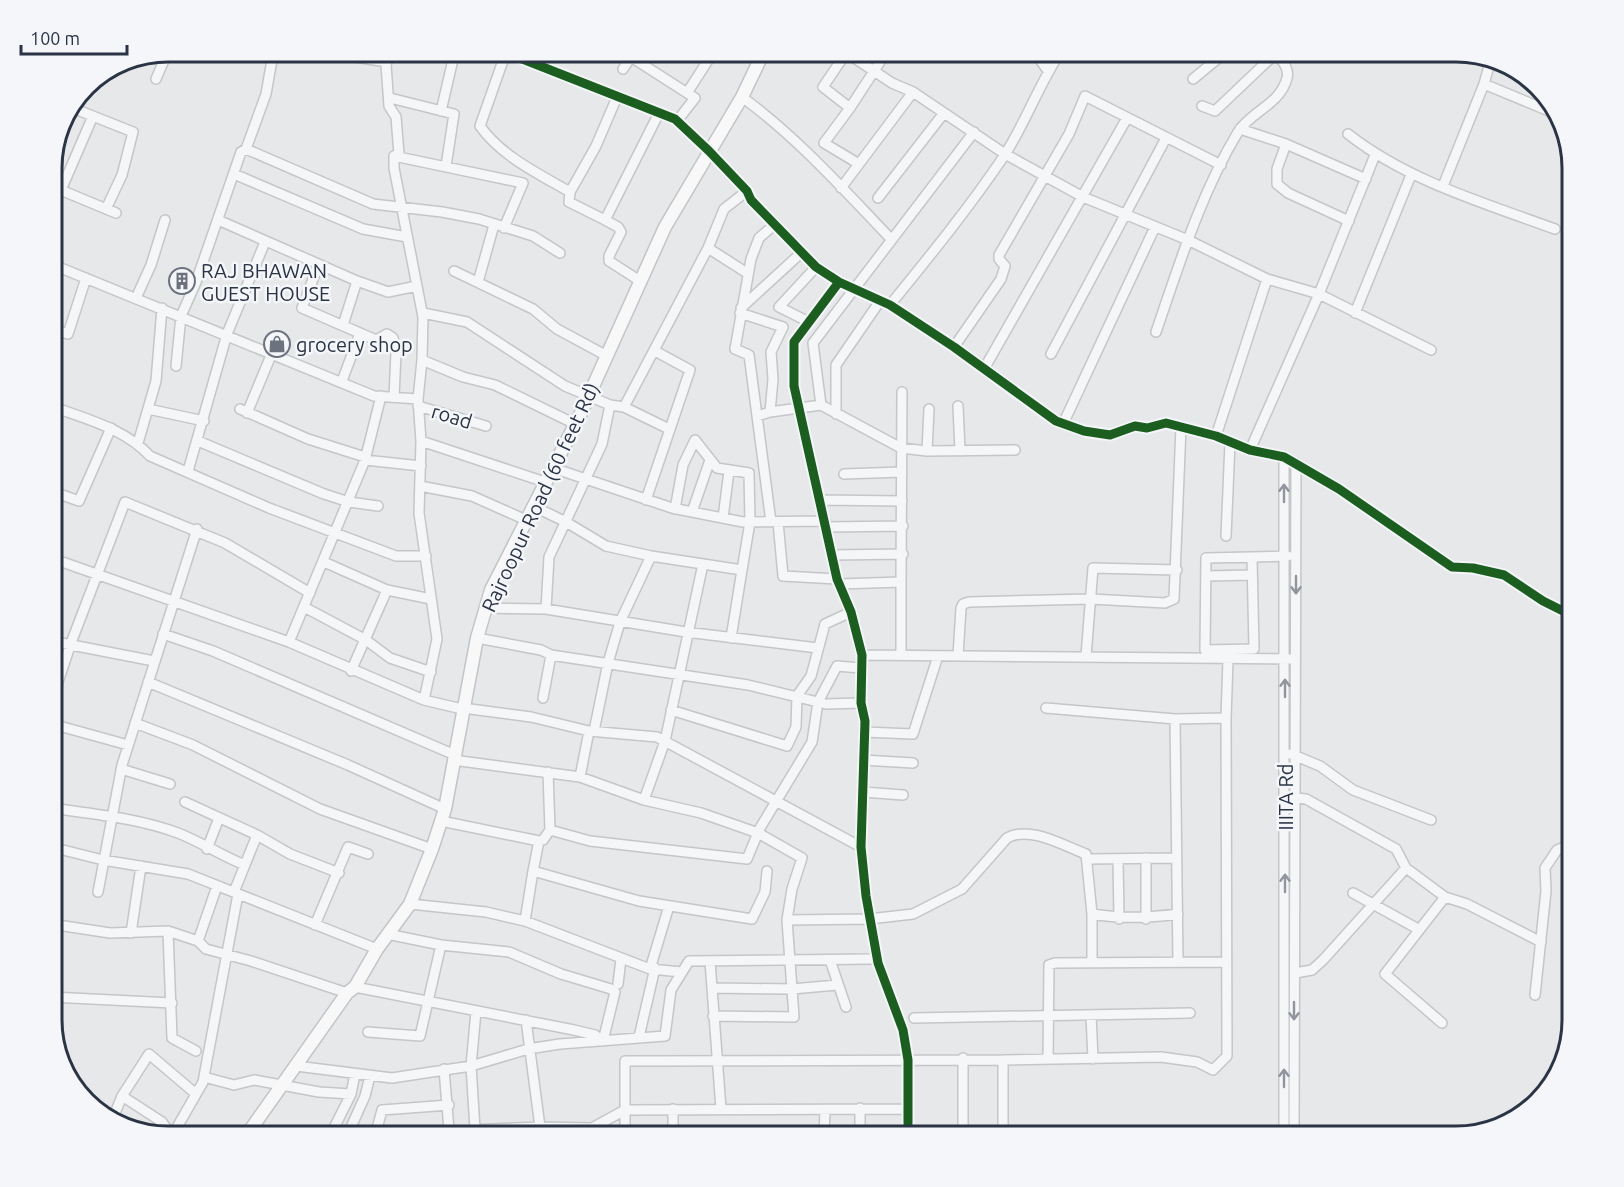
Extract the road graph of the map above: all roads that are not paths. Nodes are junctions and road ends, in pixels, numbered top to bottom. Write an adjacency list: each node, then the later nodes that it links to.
1 (163, 62): 23 (street)
2 (271, 62): 47 (street)
3 (387, 62): 30 (street)
4 (452, 62): 35 (street)
5 (501, 62): 65 (street)
6 (529, 62): 28 (street)
7 (628, 62): 20 (street)
8 (644, 62): 27 (street)
9 (707, 62): 27 (street)
10 (759, 62): 29 (main road, Rajroopur Road (60 feet Rd))
11 (839, 62): 32 (street)
12 (859, 62): 22 (street)
13 (880, 62): 22 (street)
14 (1042, 62): 21 (street)
15 (1053, 62): 21 (street)
16 (1214, 62): 24 (street)
17 (1266, 62): 31 (street)
18 (1283, 62): 41 (street)
19 (1490, 67): 25 (street)
20 (624, 69)
21 (1048, 70): 49 (street)
22 (873, 72): 26 (street); 32 (street)
23 (156, 79)
24 (1193, 79)
25 (1484, 84): 33 (street); 60 (street)
26 (913, 92): 37 (street); 53 (street)
27 (687, 93): 40 (street)
28 (617, 97): 36 (street); 65 (street)
29 (742, 97): 48 (main road, Rajroopur Road (60 feet Rd)); 52 (street)
30 (390, 98): 35 (street); 50 (street)
31 (1202, 106)
32 (850, 108): 45 (street)
33 (1545, 109)
34 (78, 110): 38 (street)
35 (441, 111): 55 (street)
36 (659, 113): 40 (street); 74 (street)
37 (944, 113): 42 (street); 67 (street)
38 (93, 116): 61 (street); 69 (street)
39 (1127, 118): 44 (street); 57 (street); 66 (street)
40 (677, 121): 48 (street)
41 (1240, 129): 46 (street); 54 (street)
42 (974, 132): 49 (street); 81 (street)
43 (1348, 134): 51 (street)
44 (1166, 138): 54 (street); 71 (street)
45 (824, 143): 52 (street); 53 (street)
46 (1286, 144): 59 (street); 75 (street)
47 (246, 149): 56 (street); 68 (street)
48 (710, 151): 64 (street); 94 (main road, Rajroopur Road (60 feet Rd))
49 (1005, 154): 57 (street); 103 (street)
50 (394, 156): 55 (street); 68 (street)
51 (1376, 156): 58 (street); 59 (street)
52 (814, 159): 62 (street)
53 (859, 164): 62 (street)
54 (1221, 165): 82 (street)
55 (446, 166): 77 (street)
56 (234, 174): 72 (street); 80 (street)
57 (1046, 175): 66 (street); 115 (street)
58 (1411, 175): 60 (street); 107 (street)
59 (1366, 179): 75 (street)
60 (1443, 186): 79 (street)
61 (62, 188)
62 (842, 188): 81 (street)
63 (62, 190): 69 (street)
64 (747, 191): 76 (street); 84 (street)
65 (570, 192): 74 (street)
66 (1083, 197): 71 (street); 123 (street)
67 (878, 198)
68 (400, 207): 77 (street); 80 (street)
69 (106, 209): 70 (street)
70 (116, 213)
71 (1125, 214): 78 (street); 119 (street)
72 (218, 219): 83 (street); 108 (street)
73 (165, 220): 101 (street)
74 (605, 220): 94 (street)
75 (1349, 221): 100 (street)
76 (774, 225): 86 (street); 91 (street)
77 (499, 226): 85 (street); 96 (street)
78 (1155, 227): 82 (street); 143 (street)
79 (1555, 229)
80 (407, 237): 98 (street)
81 (891, 239): 99 (street)
82 (1188, 240): 93 (street); 112 (street)
83 (265, 242): 87 (street); 114 (street)
84 (708, 248): 91 (street); 117 (street)
85 (560, 253)
86 (801, 254): 88 (street); 105 (street)
87 (318, 266): 95 (street); 110 (street)
88 (816, 267): 97 (street); 109 (street)
89 (62, 268): 92 (street, road)
90 (454, 271): 96 (street)
91 (747, 273): 105 (street)
92 (86, 278): 101 (street, road); 111 (street)
93 (1267, 279): 100 (street); 148 (street)
94 (640, 280): 120 (main road, Rajroopur Road (60 feet Rd))
95 (357, 281): 98 (street); 110 (street)
96 (478, 282): 120 (street)
97 (839, 282): 99 (street); 109 (street)
98 (417, 286): 106 (street)
99 (854, 287): 102 (street); 131 (street)
100 (1319, 294): 107 (street); 155 (street)
101 (136, 298): 104 (street, road)
102 (880, 301): 103 (street); 139 (street)
103 (890, 306): 115 (street)
104 (162, 308): 108 (street, road); 134 (street)
105 (741, 311): 138 (street); 140 (street)
106 (423, 313): 121 (street); 127 (street)
107 (1356, 313): 116 (street)
108 (181, 316): 114 (street, road); 122 (street)
109 (810, 322): 135 (street)
110 (342, 325): 113 (street)
111 (62, 332)
112 (1156, 332)
113 (360, 333): 124 (street); 128 (street)
114 (227, 334): 118 (street, road); 141 (street)
115 (954, 347): 123 (street)
116 (1431, 350)
117 (656, 351): 133 (street); 147 (street)
118 (272, 353): 124 (street, road); 159 (street)
119 (1051, 354)
120 (607, 356): 127 (main road, Rajroopur Road (60 feet Rd))
121 (423, 360): 129 (street); 142 (street)
122 (176, 366)
123 (984, 369): 143 (street)
124 (342, 381): 126 (street, road)
125 (902, 392): 153 (street)
126 (381, 396): 128 (street, road); 159 (street)
127 (588, 396): 130 (street); 142 (main road, Rajroopur Road (60 feet Rd))
128 (394, 397): 129 (street, road)
129 (418, 403): 144 (street, road); 150 (street)
130 (610, 405): 133 (street); 168 (street)
131 (821, 405): 135 (street); 139 (street)
132 (958, 406): 157 (street)
133 (624, 407): 147 (street)
134 (148, 409): 141 (street); 151 (street)
135 (800, 409): 138 (street); 173 (street)
136 (929, 409): 156 (street)
137 (62, 410): 146 (street)
138 (770, 412): 140 (street)
139 (836, 414): 153 (street)
140 (757, 416): 184 (street)
141 (204, 421): 149 (street)
142 (575, 424): 163 (main road, Rajroopur Road (60 feet Rd))
143 (1063, 424): 145 (street)
144 (486, 426)
145 (1181, 427): 148 (street); 201 (street)
146 (111, 428): 151 (street); 171 (street)
147 (669, 429): 172 (street)
148 (1216, 436): 152 (street)
149 (198, 441): 164 (street); 175 (street)
150 (421, 441): 162 (street); 169 (street)
151 (138, 443): 164 (street)
152 (1230, 443): 155 (street); 189 (street)
153 (901, 448): 156 (street); 166 (street)
154 (1015, 450): 157 (street)
155 (1250, 450): 158 (street)
156 (927, 451): 157 (street)
157 (960, 451)
158 (1284, 457): 161 (street); 196 (street, IIITA Rd, one-way to 158)
159 (365, 459): 162 (street); 175 (street)
160 (710, 460): 165 (street); 178 (street); 179 (street)
161 (1296, 463): 190 (street, IIITA Rd); 215 (street)
162 (421, 466): 170 (street)
163 (553, 468): 168 (street); 169 (main road, Rajroopur Road (60 feet Rd))
164 (188, 471): 188 (street)
165 (729, 471): 180 (street); 183 (street)
166 (902, 472): 167 (street); 174 (street)
167 (844, 474)
168 (586, 480): 172 (street); 182 (street)
169 (545, 482): 177 (main road, Rajroopur Road (60 feet Rd))
170 (420, 486): 181 (street); 193 (street)
171 (62, 495)
172 (646, 500): 178 (street)
173 (820, 500): 174 (street); 185 (street)
174 (902, 501): 186 (street)
175 (349, 502): 176 (street); 188 (street)
176 (378, 506)
177 (533, 506): 181 (main road, Rajroopur Road (60 feet Rd)); 182 (street)
178 (675, 509): 179 (street)
179 (692, 512): 180 (street)
180 (723, 518): 183 (street)
181 (526, 520): 213 (main road, Rajroopur Road (60 feet Rd))
182 (566, 522): 194 (street); 214 (street)
183 (750, 522): 184 (street); 200 (street)
184 (774, 522): 185 (street); 205 (street)
185 (825, 524): 186 (street); 192 (street)
186 (903, 526): 191 (street)
187 (197, 529): 202 (street); 208 (street); 209 (street)
188 (336, 533): 193 (street); 198 (street)
189 (1226, 536)
190 (1296, 553): 196 (street); 233 (street, IIITA Rd, one-way to 233)
191 (903, 554): 192 (street); 206 (street)
192 (832, 555): 205 (street)
193 (426, 556): 210 (street)
194 (651, 556): 199 (street); 217 (street)
195 (1252, 558): 196 (street); 203 (street); 204 (street)
196 (1283, 558): 233 (street, IIITA Rd)
197 (62, 561): 202 (street)
198 (324, 562): 207 (street); 208 (street)
199 (703, 564): 200 (street); 218 (street)
200 (742, 570): 221 (street)
201 (1177, 570): 211 (street); 211 (street)
202 (97, 572): 209 (street); 225 (street)
203 (1252, 575): 204 (street); 204 (street)
204 (1207, 576)
205 (838, 582): 206 (street); 216 (street)
206 (901, 582): 229 (street)
207 (387, 590): 210 (street); 222 (street)
208 (310, 593): 212 (street)
209 (173, 599): 219 (street); 224 (street)
210 (432, 599): 240 (street)
211 (1091, 599): 231 (street); 232 (street)
212 (304, 607): 222 (street); 224 (street)
213 (485, 608): 214 (street); 220 (main road, Rajroopur Road (60 feet Rd))
214 (546, 609): 217 (street)
215 (1562, 610)
216 (851, 612): 226 (street); 228 (street)
217 (620, 622): 218 (street); 236 (street)
218 (686, 632): 221 (street); 241 (street)
219 (163, 634): 235 (street); 261 (street)
220 (477, 638): 227 (street); 248 (main road, Rajroopur Road (60 feet Rd))
221 (731, 638): 226 (street)
222 (366, 640): 239 (street); 240 (street)
223 (62, 642): 225 (street)
224 (289, 642): 239 (street)
225 (71, 643): 235 (street); 238 (street)
226 (818, 648): 243 (street)
227 (551, 655): 236 (street); 244 (street)
228 (862, 655): 229 (street); 237 (street)
229 (901, 656): 230 (street)
230 (938, 656): 231 (street); 256 (street)
231 (958, 656): 232 (street)
232 (1086, 657): 234 (street)
233 (1291, 659): 234 (street); 259 (street, IIITA Rd, one-way to 233); 260 (street, IIITA Rd)
234 (1228, 660): 251 (street)
235 (154, 661): 242 (street)
236 (608, 663): 241 (street); 255 (street)
237 (861, 668): 246 (street); 247 (street)
238 (62, 670)
239 (351, 671): 245 (street)
240 (430, 672): 245 (street)
241 (677, 673): 243 (street); 250 (street)
242 (148, 682): 253 (street); 275 (street)
243 (796, 696): 246 (street); 250 (street)
244 (543, 698)
245 (424, 700): 248 (street)
246 (818, 702): 247 (street); 272 (street)
247 (861, 703): 256 (street)
248 (463, 708): 255 (street); 261 (main road, Rajroopur Road (60 feet Rd))
249 (1046, 708): 252 (street)
250 (671, 710): 257 (street)
251 (1226, 718): 252 (street); 333 (street)
252 (1175, 719): 291 (street)
253 (135, 723): 258 (street); 287 (street)
254 (62, 727): 258 (street)
255 (591, 731): 257 (street); 266 (street)
256 (864, 732): 262 (street)
257 (665, 741): 271 (street); 272 (street)
258 (128, 745): 264 (street)
259 (1285, 754): 260 (street); 280 (street, IIITA Rd)
260 (1296, 754): 270 (street, IIITA Rd); 278 (street)
261 (454, 758): 265 (street); 275 (main road, Rajroopur Road (60 feet Rd))
262 (863, 760): 263 (street); 268 (street)
263 (913, 763)
264 (121, 769): 267 (street); 276 (street)
265 (548, 771): 266 (street); 279 (street)
266 (580, 777): 271 (street)
267 (170, 784)
268 (863, 792): 269 (street); 284 (street)
269 (903, 795)
270 (1296, 798): 280 (street, IIITA Rd); 297 (street)
271 (644, 800): 281 (street)
272 (776, 801): 281 (street); 284 (street)
273 (185, 802): 277 (street)
274 (62, 809): 276 (street)
275 (443, 815): 283 (street); 287 (main road, Rajroopur Road (60 feet Rd))
276 (111, 816): 286 (street); 294 (street)
277 (219, 818): 282 (street); 286 (street)
278 (1431, 820)
279 (550, 830): 281 (street); 283 (street)
280 (1290, 830): 337 (street, IIITA Rd); 402 (street, IIITA Rd, one-way to 280)
281 (758, 833): 313 (street)
282 (257, 835): 295 (street); 300 (street)
283 (539, 841): 298 (street)
284 (861, 847): 314 (street)
285 (1562, 848): 323 (street)
286 (207, 849): 295 (street)
287 (432, 849): 306 (main road, Rajroopur Road (60 feet Rd))
288 (62, 850): 294 (street)
289 (368, 854): 300 (street)
290 (1146, 858): 291 (street); 293 (street); 312 (street)
291 (1176, 858): 310 (street)
292 (1088, 859): 293 (street); 309 (street); 314 (street)
293 (1118, 859): 311 (street)
294 (103, 860): 296 (street); 302 (street)
295 (245, 865): 303 (street)
296 (141, 866): 301 (street); 320 (street)
297 (1406, 868): 305 (street); 307 (street)
298 (533, 871): 308 (street); 315 (street)
299 (767, 871): 308 (street)
300 (339, 873): 316 (street)
301 (217, 886): 303 (street); 322 (street)
302 (98, 892)
303 (236, 893): 316 (street); 326 (street)
304 (1353, 893): 307 (street)
305 (1445, 897): 318 (street); 323 (street)
306 (410, 904): 315 (street); 321 (main road, Rajroopur Road (60 feet Rd))
307 (1376, 904): 318 (street); 337 (street)
308 (669, 906): 335 (street)
309 (1092, 914): 311 (street); 334 (street)
310 (1178, 914): 312 (street); 332 (street)
311 (1119, 919): 312 (street)
312 (1146, 919)
313 (787, 920): 314 (street); 331 (street)
314 (869, 920): 366 (street)
315 (525, 921): 327 (street)
316 (315, 925): 325 (street)
317 (62, 926): 320 (street)
318 (1418, 929): 355 (street)
319 (168, 931): 320 (street); 322 (street); 346 (street)
320 (131, 933)
321 (387, 934): 324 (street); 325 (main road, Rajroopur Road (60 feet Rd))
322 (198, 940): 326 (street)
323 (1541, 942): 343 (street)
324 (441, 945): 345 (street); 358 (street)
325 (377, 949): 342 (main road, Rajroopur Road (60 feet Rd))
326 (228, 955): 342 (street); 372 (street)
327 (621, 959): 335 (street); 338 (street)
328 (871, 959): 329 (street)
329 (830, 960): 331 (street); 339 (street)
330 (710, 961): 331 (street); 336 (street); 340 (street)
331 (790, 961): 341 (street)
332 (1178, 962): 333 (street); 334 (street)
333 (1226, 962): 364 (street)
334 (1092, 963): 352 (street)
335 (652, 969): 336 (street); 357 (street)
336 (682, 972): 357 (street)
337 (1294, 974): 403 (street, IIITA Rd, one-way to 403)
338 (618, 984)
339 (837, 985): 341 (street); 347 (street)
340 (712, 988): 341 (street); 351 (street)
341 (792, 988): 351 (street)
342 (351, 990): 345 (street); 367 (main road, Rajroopur Road (60 feet Rd))
343 (1535, 995)
344 (62, 998): 346 (street)
345 (428, 1000): 348 (street); 356 (street)
346 (172, 1003): 360 (street)
347 (846, 1007)
348 (476, 1011): 354 (street); 368 (street)
349 (1190, 1013): 350 (street)
350 (1091, 1015): 352 (street); 364 (street)
351 (713, 1016): 365 (street)
352 (1048, 1016): 353 (street); 363 (street)
353 (914, 1018)
354 (526, 1020): 358 (street); 359 (street)
355 (1442, 1023)
356 (368, 1032)
357 (639, 1037): 358 (street)
358 (603, 1041): 359 (street)
359 (528, 1049): 368 (street); 393 (street)
360 (196, 1051)
361 (963, 1058): 362 (street); 366 (street); 400 (street)
362 (1003, 1059): 363 (street); 401 (street)
363 (1048, 1059): 364 (street)
364 (1093, 1059)
365 (716, 1060): 366 (street); 380 (street); 382 (street)
366 (908, 1060): 381 (street)
367 (296, 1066): 370 (street); 373 (main road, Rajroopur Road (60 feet Rd))
368 (471, 1066): 369 (street); 392 (street)
369 (444, 1069): 371 (street); 377 (street)
370 (356, 1074): 371 (street); 375 (street)
371 (370, 1076): 389 (street)
372 (204, 1077): 373 (street); 374 (street)
373 (281, 1087): 375 (street); 387 (main road, Rajroopur Road (60 feet Rd))
374 (196, 1094): 376 (street); 386 (street)
375 (351, 1094): 388 (street)
376 (122, 1096): 384 (street); 385 (street)
377 (449, 1105): 390 (street); 391 (street)
378 (860, 1108): 381 (street); 383 (street); 398 (street)
379 (673, 1109): 380 (street); 382 (street); 396 (street)
380 (721, 1109): 383 (street)
381 (908, 1109): 399 (street)
382 (625, 1110): 394 (street); 395 (street)
383 (825, 1110): 397 (street)
384 (116, 1111)
385 (165, 1126)
386 (178, 1126)
387 (253, 1126)
388 (335, 1126)
389 (352, 1126)
390 (378, 1126)
391 (449, 1126)
392 (475, 1126)
393 (538, 1126)
394 (600, 1126)
395 (625, 1126)
396 (673, 1126)
397 (824, 1126)
398 (860, 1126)
399 (908, 1126)
400 (963, 1126)
401 (1003, 1126)
402 (1287, 1126)
403 (1287, 1126)

